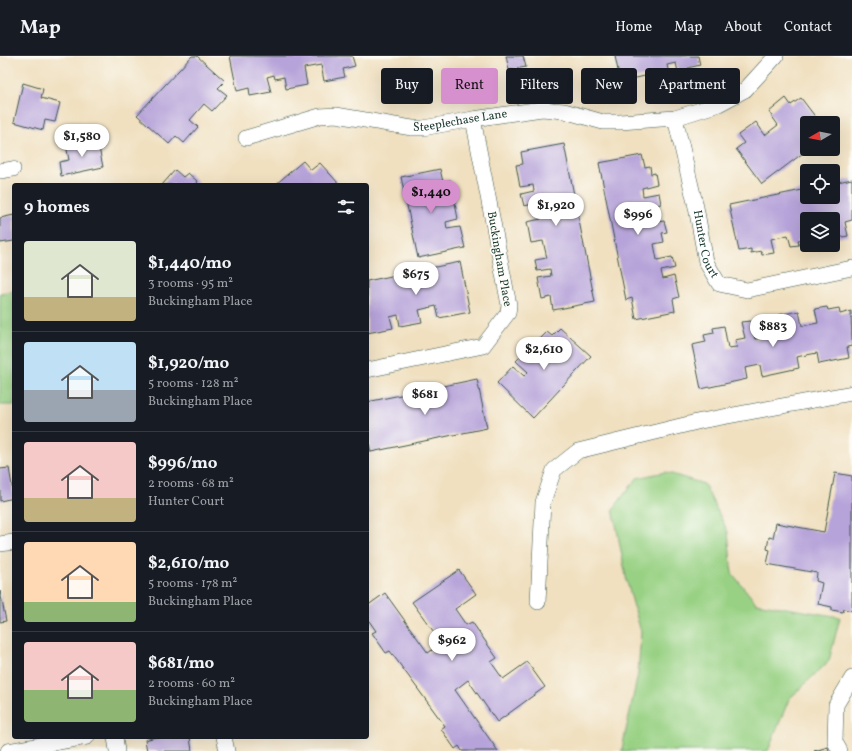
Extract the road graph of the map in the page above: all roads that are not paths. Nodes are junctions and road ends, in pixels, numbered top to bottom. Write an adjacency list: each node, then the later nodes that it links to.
1 (776, 56): 2 (street, Steeplechase Lane)
2 (675, 118): 3 (street, Steeplechase Lane); 5 (street, Hunter Court)
3 (473, 119): 4 (street, Steeplechase Lane); 6 (street, Buckingham Place)
4 (246, 138)
5 (852, 268)
6 (369, 370)
7 (852, 393): 10 (street)
8 (12, 542): 9 (street)
9 (0, 544)
10 (538, 602)
11 (852, 678): 18 (street)
12 (76, 739): 15 (street)
13 (115, 739): 16 (street)
14 (224, 739): 17 (street)
15 (8, 751)
16 (117, 751)
17 (227, 751)
18 (840, 751)

